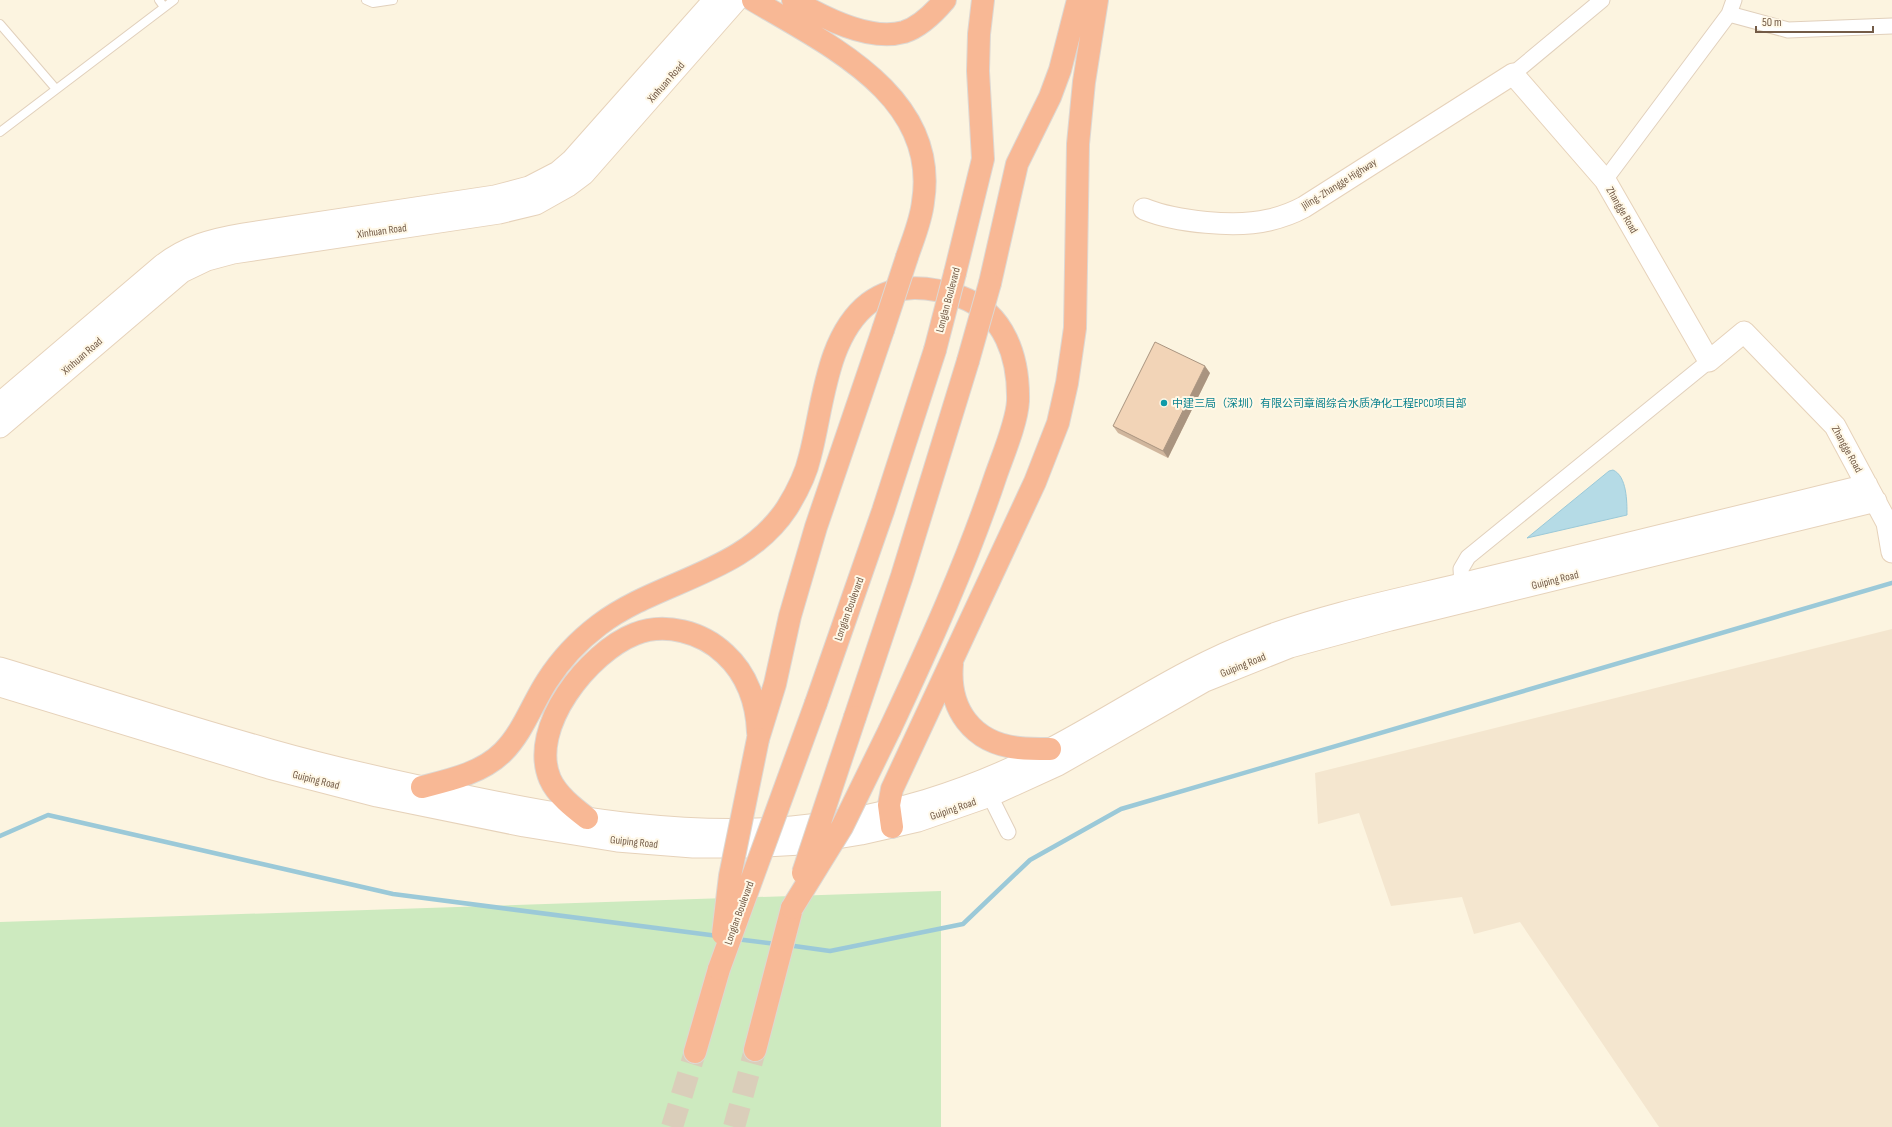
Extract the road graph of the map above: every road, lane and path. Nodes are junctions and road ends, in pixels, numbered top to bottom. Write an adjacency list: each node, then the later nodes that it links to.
1 (159, 0): 15 (lane)
2 (174, 0): 15 (lane)
3 (366, 0): 4 (lane)
4 (393, 0)
5 (714, 0): 25 (street, Xinhuan Road)
6 (738, 0): 26 (street, Xinhuan Road)
7 (753, 0): 34 (highway, bridge)
8 (793, 0): 9 (highway)
9 (945, 0)
10 (983, 0): 42 (highway, Longlan Boulevard, bridge)
11 (1078, 0): 41 (highway, bridge)
12 (1098, 0): 31 (highway)
13 (1602, 0): 19 (street)
14 (1734, 0): 16 (street)
15 (164, 7): 20 (lane)
16 (1729, 14): 18 (street); 22 (street)
17 (0, 24): 20 (lane)
18 (1892, 26)
19 (1513, 74): 22 (street, Zhangge Road); 23 (street, Jiling-Zhangge Highway)
20 (56, 90): 21 (lane)
21 (0, 132)
22 (1605, 180): 24 (street, Zhangge Road)
23 (1144, 210)
24 (1709, 360): 27 (street, Zhangge Road); 30 (street)
25 (0, 403)
26 (0, 427)
27 (1871, 493): 28 (street, Zhangge Road); 30 (street, Guiping Road); 37 (street, Guiping Road)
28 (1890, 526): 29 (street, Zhangge Road)
29 (1892, 552)
30 (1462, 584): 35 (street, Guiping Road)
31 (953, 658): 35 (highway); 39 (highway)
32 (0, 668): 36 (street, Guiping Road)
33 (0, 686): 39 (street, Guiping Road)
34 (758, 739): 38 (highway); 42 (highway, bridge)
35 (1050, 749): 39 (street, Guiping Road)
36 (422, 787): 38 (street, Guiping Road); 41 (highway, bridge)
37 (990, 796): 39 (street, Guiping Road); 40 (street)
38 (587, 818): 39 (street, Guiping Road)
39 (890, 819)
40 (1008, 832)
41 (792, 908): 43 (highway)
42 (720, 969): 44 (highway, Longlan Boulevard)
43 (756, 1050)
44 (695, 1052)

